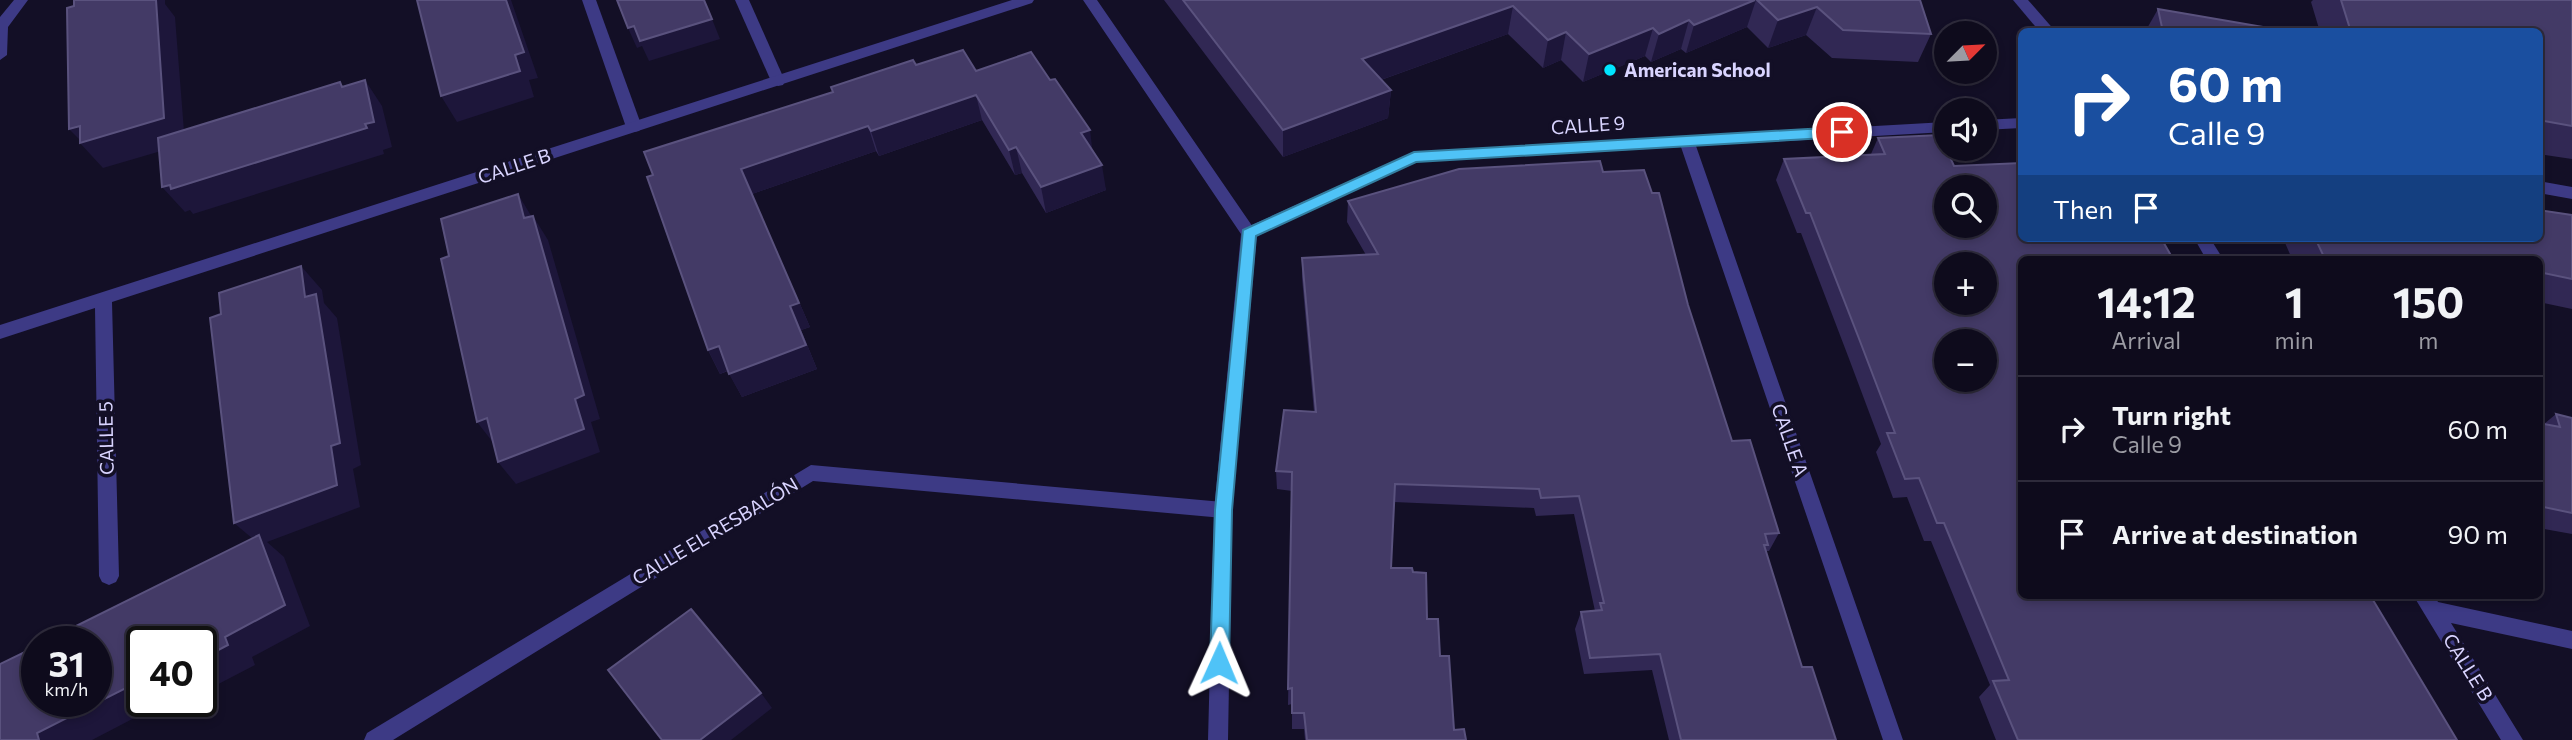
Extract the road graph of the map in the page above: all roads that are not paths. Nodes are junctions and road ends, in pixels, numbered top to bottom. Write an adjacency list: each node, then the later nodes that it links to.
1 (21, 0): 8 (street)
2 (589, 0): 12 (street)
3 (743, 0): 9 (street)
4 (1027, 0): 9 (street, CALLE B)
5 (1090, 0): 17 (street)
6 (2020, 0): 7 (street)
7 (2045, 28)
8 (0, 55)
9 (778, 81): 12 (street, CALLE B)
10 (2018, 123): 11 (street)
11 (1997, 124)
12 (634, 127): 18 (street, CALLE B)
13 (1934, 128): 14 (street, CALLE 9)
14 (1686, 140): 17 (street, CALLE 9); 26 (street, CALLE A)
15 (2543, 188): 16 (street)
16 (2572, 193)
17 (1248, 233): 20 (street)
18 (103, 299): 19 (street, CALLE B); 21 (street, CALLE 5)
19 (0, 332)
20 (1223, 510): 24 (street, CALLE EL RESBALÓN); 25 (street)
21 (109, 576)
22 (2428, 603): 23 (street); 27 (street, CALLE B)
23 (2572, 640)
24 (374, 740)
25 (1218, 740)
26 (1893, 740)
27 (2513, 740)

